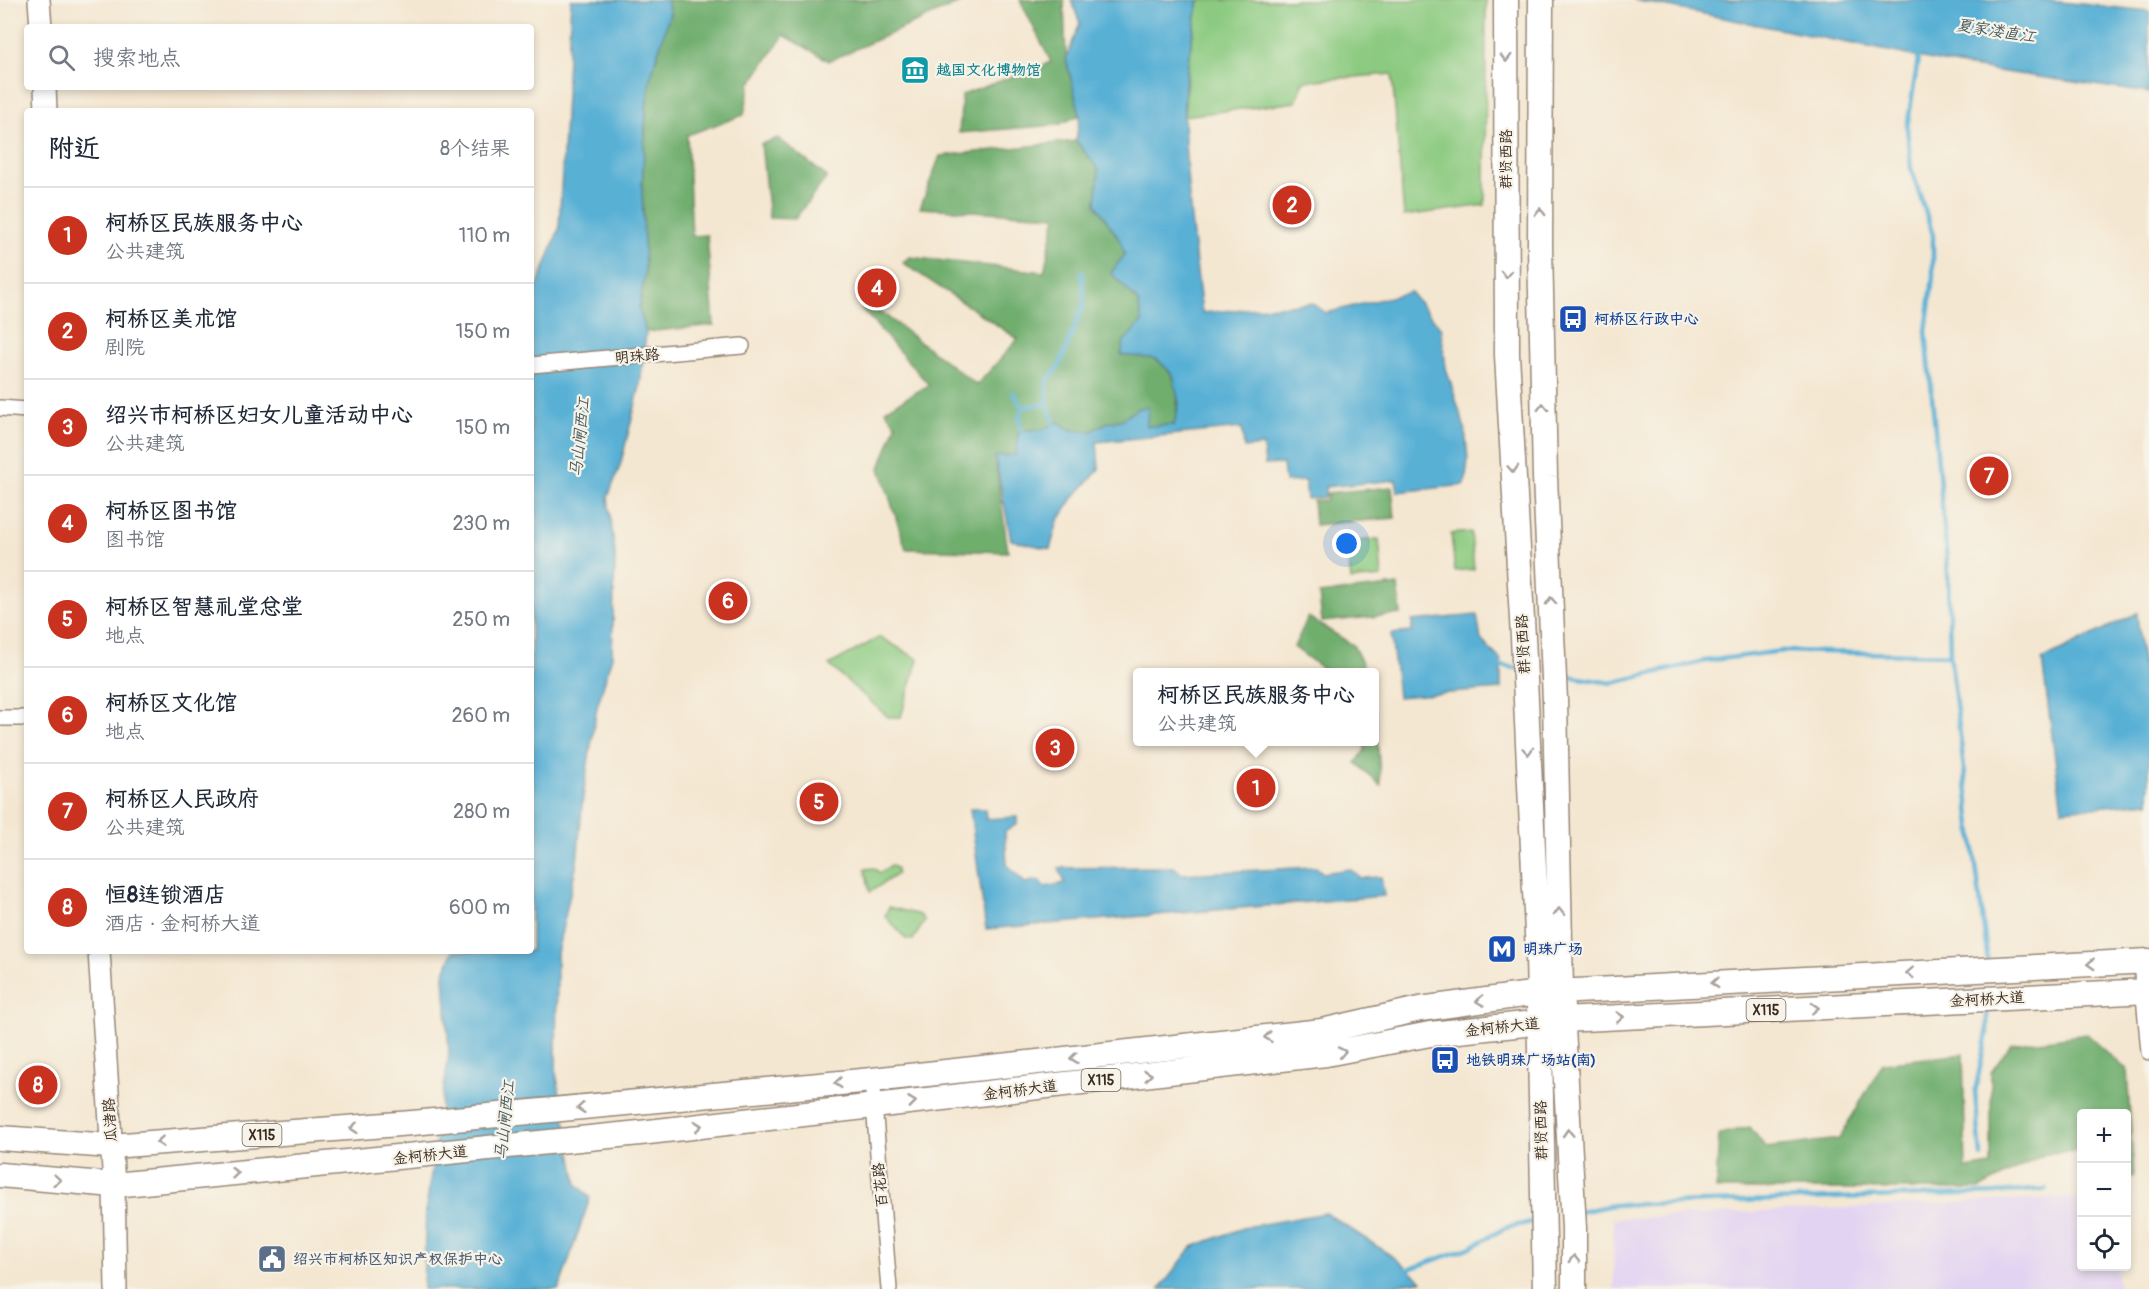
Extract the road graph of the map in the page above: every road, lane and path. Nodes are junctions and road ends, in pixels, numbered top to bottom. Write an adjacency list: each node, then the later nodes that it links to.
1 (39, 0): 4 (street)
2 (1506, 0): 15 (main road, 群贤西路, one-way to 15)
3 (1541, 0): 15 (main road, 群贤西路, one-way to 3)
4 (41, 24)
5 (45, 90): 6 (street)
6 (46, 108)
7 (742, 346): 8 (street, 明珠路)
8 (534, 365)
9 (0, 408): 10 (street)
10 (24, 410)
11 (0, 717): 12 (street)
12 (24, 718)
13 (99, 954): 22 (street, 瓜渚路)
14 (2145, 961): 15 (main road, 金柯桥大道 / X115, one-way to 15); 16 (street)
15 (1549, 992): 17 (main road, 群贤西路); 19 (main road, 金柯桥大道 / X115, one-way to 19)
16 (2146, 992): 17 (main road, 金柯桥大道 / X115, one-way to 16); 18 (street)
17 (1551, 1021): 20 (main road, 金柯桥大道 / X115, one-way to 17); 27 (main road, 群贤西路); 28 (main road, 群贤西路, one-way to 17)
18 (2149, 1052)
19 (872, 1080): 20 (street, 百花路); 22 (main road, 金柯桥大道 / X115, one-way to 22)
20 (874, 1106): 24 (main road, 金柯桥大道 / X115, one-way to 20); 26 (street, 百花路)
21 (0, 1138): 22 (main road, 金柯桥大道 / X115)
22 (111, 1146): 24 (street, 瓜渚路)
23 (0, 1175): 24 (main road, 金柯桥大道 / X115, one-way to 24)
24 (114, 1185): 25 (street, 瓜渚路)
25 (116, 1289)
26 (889, 1289)
27 (1545, 1289)
28 (1574, 1289)

